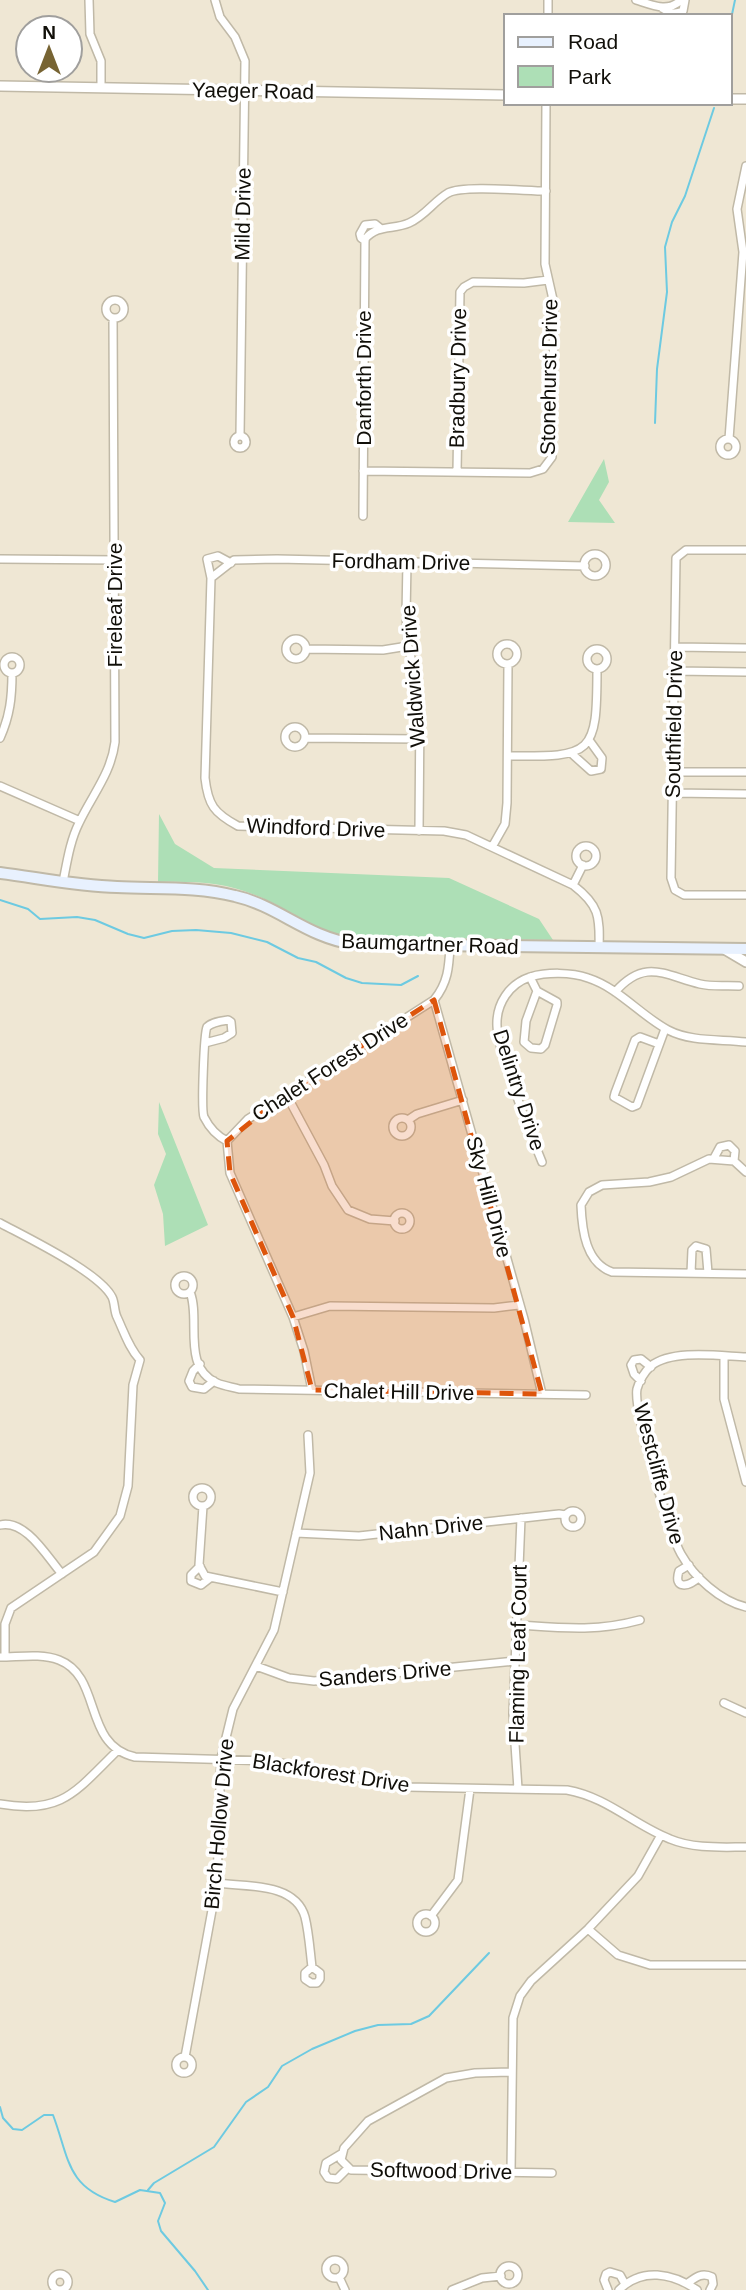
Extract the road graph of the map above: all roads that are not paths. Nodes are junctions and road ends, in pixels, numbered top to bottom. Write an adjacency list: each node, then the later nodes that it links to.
1 (89, 0): 6 (street)
2 (215, 0): 7 (street, Mild Drive)
3 (636, 0): 4 (street)
4 (681, 2)
5 (0, 86): 6 (street, Yaeger Road)
6 (102, 88): 7 (street, Yaeger Road)
7 (243, 90): 8 (street, Yaeger Road); 14 (street, Mild Drive)
8 (504, 95)
9 (546, 105): 11 (street, Stonehurst Drive)
10 (746, 166): 15 (street)
11 (546, 191): 12 (street, Stonehurst Drive); 16 (street, Danforth Drive)
12 (548, 280): 17 (street, Bradbury Drive); 17 (street, Stonehurst Drive)
13 (113, 318): 21 (street, Fireleaf Drive)
14 (240, 436)
15 (729, 439)
16 (363, 471): 17 (street, Stonehurst Drive); 18 (street, Danforth Drive)
17 (457, 472)
18 (363, 516)
19 (746, 550): 27 (street, Southfield Drive)
20 (0, 559): 21 (street)
21 (116, 560): 46 (street, Fireleaf Drive)
22 (407, 562): 23 (street, Fordham Drive); 24 (street, Fordham Drive); 26 (street, Waldwick Drive)
23 (231, 563): 25 (street); 25 (street, Windford Drive)
24 (585, 566)
25 (211, 578): 47 (street, Windford Drive)
26 (408, 646): 29 (street); 37 (street, Waldwick Drive)
27 (675, 647): 28 (street); 32 (street, Southfield Drive)
28 (746, 648)
29 (306, 649)
30 (508, 664): 40 (street)
31 (597, 669): 38 (street)
32 (674, 671): 33 (street); 41 (street, Southfield Drive)
33 (746, 672)
34 (12, 673): 35 (street)
35 (0, 738)
36 (305, 738): 37 (street)
37 (419, 738): 47 (street, Waldwick Drive)
38 (589, 740): 39 (street); 39 (street)
39 (571, 753): 40 (street)
40 (508, 756): 48 (street)
41 (673, 772): 42 (street); 44 (street, Southfield Drive)
42 (746, 772)
43 (0, 786): 46 (street)
44 (673, 793): 45 (street); 53 (street, Southfield Drive)
45 (746, 794)
46 (80, 821): 51 (street, Fireleaf Drive)
47 (419, 831): 48 (street, Windford Drive)
48 (492, 847): 52 (street, Windford Drive)
49 (583, 865): 52 (street)
50 (0, 873): 51 (main road, Baumgartner Road)
51 (63, 882): 54 (main road, Baumgartner Road)
52 (573, 885): 55 (street, Windford Drive)
53 (746, 895)
54 (450, 946): 55 (main road, Baumgartner Road); 63 (street)
55 (599, 948): 56 (main road, Baumgartner Road)
56 (724, 949): 57 (main road, Baumgartner Road); 58 (street)
57 (746, 950)
58 (746, 962)
59 (530, 977): 61 (street); 62 (street); 74 (street, Delintry Drive)
60 (739, 986): 62 (street)
61 (537, 991): 61 (street)
62 (615, 992): 64 (street)
63 (434, 1000): 68 (street, Chalet Forest Drive); 69 (street, Sky Hill Drive)
64 (665, 1029): 66 (street); 67 (street)
65 (205, 1042): 71 (street)
66 (746, 1042)
67 (659, 1044): 67 (street)
68 (286, 1094): 71 (street, Chalet Forest Drive); 76 (street)
69 (463, 1100): 70 (street); 82 (street, Sky Hill Drive)
70 (408, 1120)
71 (227, 1141): 83 (street)
72 (714, 1158): 73 (street); 73 (street); 78 (street)
73 (734, 1161): 75 (street)
74 (542, 1162)
75 (746, 1172)
76 (395, 1221)
77 (0, 1223): 102 (street)
78 (691, 1273): 79 (street); 79 (street)
79 (708, 1273): 80 (street)
80 (746, 1274)
81 (190, 1292): 86 (street, Chalet Hill Drive)
82 (519, 1305): 83 (street); 91 (street, Sky Hill Drive)
83 (293, 1317): 90 (street)
84 (724, 1357): 85 (street, Westcliffe Drive); 87 (street, Westcliffe Drive); 94 (street)
85 (746, 1357)
86 (200, 1364): 88 (street, Chalet Hill Drive); 88 (street, Chalet Hill Drive)
87 (651, 1367): 89 (street, Westcliffe Drive); 89 (street, Westcliffe Drive)
88 (214, 1381): 90 (street, Chalet Hill Drive)
89 (641, 1381): 100 (street, Westcliffe Drive)
90 (312, 1390): 91 (street, Chalet Hill Drive)
91 (542, 1394): 92 (street, Chalet Hill Drive)
92 (586, 1395)
93 (308, 1435): 99 (street, Birch Hollow Drive)
94 (746, 1482)
95 (203, 1506): 101 (street)
96 (566, 1515): 97 (street, Nahn Drive)
97 (521, 1518): 99 (street, Nahn Drive); 108 (street, Flaming Leaf Court)
98 (0, 1525): 102 (street)
99 (296, 1533): 105 (street, Birch Hollow Drive)
100 (689, 1565): 103 (street, Westcliffe Drive); 103 (street, Westcliffe Drive)
101 (200, 1566): 104 (street); 104 (street)
102 (62, 1574): 109 (street)
103 (699, 1577): 106 (street, Westcliffe Drive)
104 (210, 1578): 105 (street)
105 (283, 1592): 111 (street, Birch Hollow Drive)
106 (746, 1607)
107 (640, 1620): 108 (street)
108 (518, 1625): 110 (street, Flaming Leaf Court)
109 (2, 1657): 114 (street)
110 (515, 1661): 111 (street, Sanders Drive); 117 (street, Flaming Leaf Court)
111 (256, 1666): 115 (street, Birch Hollow Drive)
112 (724, 1703): 113 (street)
113 (746, 1713)
114 (117, 1751): 115 (street, Blackforest Drive); 118 (street)
115 (221, 1758): 116 (street, Blackforest Drive); 121 (street, Birch Hollow Drive)
116 (470, 1788): 117 (street, Blackforest Drive); 122 (street)
117 (518, 1789): 119 (street, Blackforest Drive)
118 (0, 1804)
119 (662, 1835): 120 (street, Blackforest Drive); 123 (street)
120 (746, 1847)
121 (217, 1883): 125 (street); 126 (street, Birch Hollow Drive)
122 (431, 1916)
123 (588, 1929): 124 (street); 127 (street)
124 (746, 1965)
125 (312, 1967)
126 (185, 2057)
127 (511, 2072): 128 (street); 130 (street)
128 (341, 2154): 129 (street, Softwood Drive); 129 (street)
129 (348, 2168): 130 (street, Softwood Drive)
130 (510, 2172): 131 (street, Softwood Drive)
131 (552, 2173)
132 (500, 2276): 137 (street)
133 (339, 2277): 136 (street)
134 (688, 2283): 135 (street); 139 (street); 140 (street)
135 (622, 2287): 138 (street)
136 (345, 2290)
137 (452, 2290)
138 (608, 2290)
139 (697, 2290)
140 (710, 2290)

